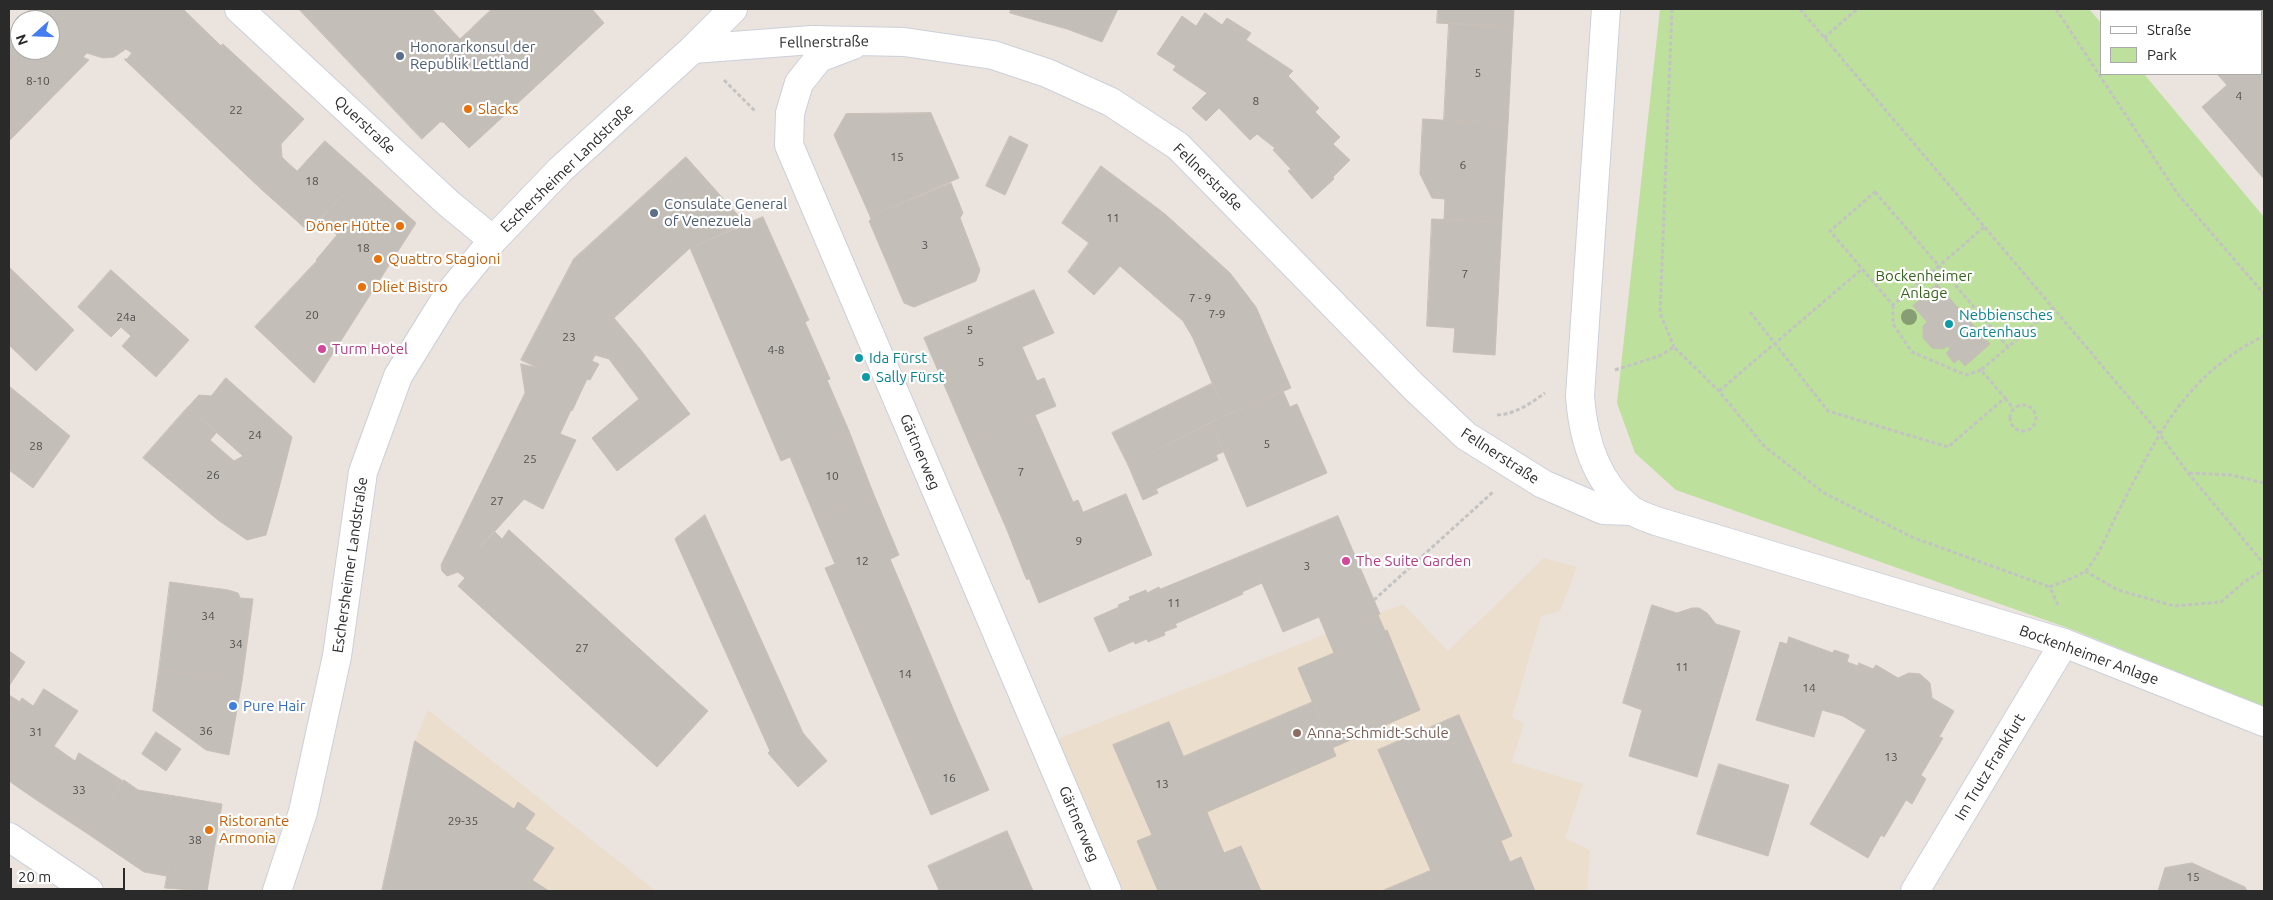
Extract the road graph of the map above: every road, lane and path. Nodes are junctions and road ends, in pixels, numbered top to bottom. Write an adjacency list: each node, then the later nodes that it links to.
1 (239, 9): 13 (street, Querstraße)
2 (733, 9): 10 (street, Eschersheimer Landstraße)
3 (1606, 9): 35 (street, Bockenheimer Anlage)
4 (1672, 9): 22 (path)
5 (1800, 9): 8 (path)
6 (1857, 9): 8 (path)
7 (2056, 9): 16 (path)
8 (1823, 38): 12 (path)
9 (864, 41): 10 (street, Fellnerstraße); 11 (street, Gärtnerweg); 32 (street, Fellnerstraße)
10 (693, 49): 11 (path); 13 (street, Eschersheimer Landstraße)
11 (789, 145): 46 (street, Gärtnerweg)
12 (1984, 227): 14 (path); 18 (path)
13 (493, 240): 45 (street, Eschersheimer Landstraße)
14 (1939, 266): 15 (path); 17 (path); 23 (path)
15 (1862, 269): 17 (path); 21 (path)
16 (2264, 294)
17 (1893, 305): 24 (path)
18 (2053, 308): 23 (path); 31 (path)
19 (1750, 312): 21 (path)
20 (2264, 336): 31 (path)
21 (1775, 344): 27 (path); 28 (path)
22 (1674, 347): 25 (path); 27 (path)
23 (2008, 347): 24 (path)
24 (1981, 370): 28 (path)
25 (1608, 372)
26 (1548, 390): 30 (path)
27 (1720, 391): 39 (path)
28 (2005, 398): 29 (path)
29 (2013, 408): 29 (path)
30 (1490, 414)
31 (2159, 433): 33 (path); 38 (path)
32 (1518, 470): 35 (street, Fellnerstraße); 40 (path)
33 (2188, 474): 34 (path); 36 (path)
34 (2264, 484)
35 (1632, 511): 41 (street, Bockenheimer Anlage)
36 (2264, 564)
37 (2264, 570): 38 (path)
38 (2085, 571): 39 (path)
39 (2050, 586): 41 (path)
40 (1374, 600)
41 (2064, 642): 42 (street, Bockenheimer Anlage); 47 (street, Im Trutz Frankfurt)
42 (2264, 722)
43 (9, 836): 44 (street)
44 (89, 891)
45 (277, 891)
46 (1107, 891)
47 (1915, 891)

